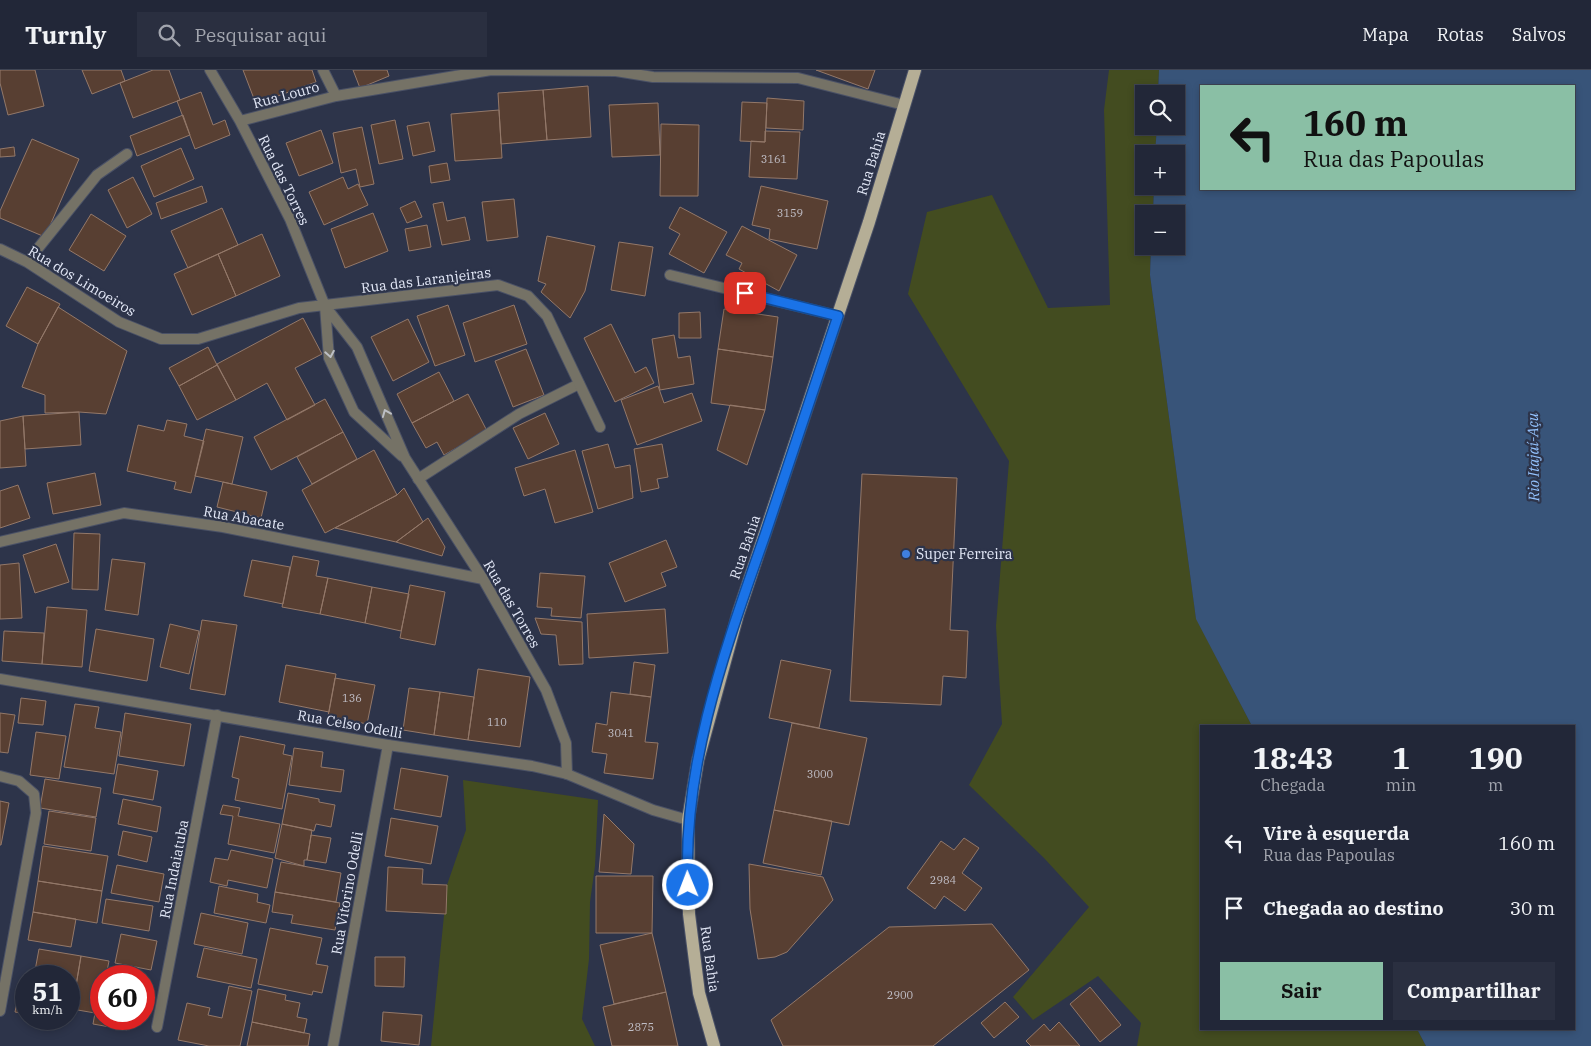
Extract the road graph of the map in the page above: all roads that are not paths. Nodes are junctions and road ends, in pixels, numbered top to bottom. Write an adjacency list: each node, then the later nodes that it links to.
1 (210, 70): 8 (street, Rua das Torres)
2 (323, 70): 6 (street)
3 (491, 70): 5 (street, Rua Louro); 6 (street, Rua Louro)
4 (915, 70): 7 (main road, Rua Bahia)
5 (797, 74): 7 (street, Rua Louro)
6 (336, 96): 8 (street, Rua Louro)
7 (904, 105): 14 (main road, Rua Bahia)
8 (240, 121): 13 (street, Rua das Torres)
9 (127, 154): 11 (street)
10 (0, 249): 11 (street, Rua dos Limoeiros)
11 (27, 262): 13 (street, Rua dos Limoeiros)
12 (670, 275): 14 (street)
13 (325, 306): 15 (street, Rua das Laranjeiras); 17 (street, Rua das Torres, one-way to 13); 17 (street, Rua das Torres, one-way to 17)
14 (838, 316): 26 (main road, Rua Bahia)
15 (579, 384): 16 (street, Rua das Laranjeiras); 18 (street)
16 (600, 427)
17 (405, 458): 18 (street, Rua das Torres)
18 (418, 479): 20 (street, Rua das Torres)
19 (0, 542): 20 (street, Rua Abacate)
20 (483, 579): 24 (street, Rua das Torres)
21 (0, 679): 22 (street, Rua Celso Odelli)
22 (217, 715): 23 (street, Rua Celso Odelli); 28 (street, Rua Indaiatuba)
23 (388, 745): 24 (street, Rua Celso Odelli); 29 (street, Rua Vitorino Odelli)
24 (567, 774): 26 (street, Rua Celso Odelli)
25 (0, 776): 27 (street)
26 (688, 820): 30 (main road, Rua Bahia)
27 (0, 1011)
28 (157, 1027)
29 (333, 1046)
30 (714, 1046)

